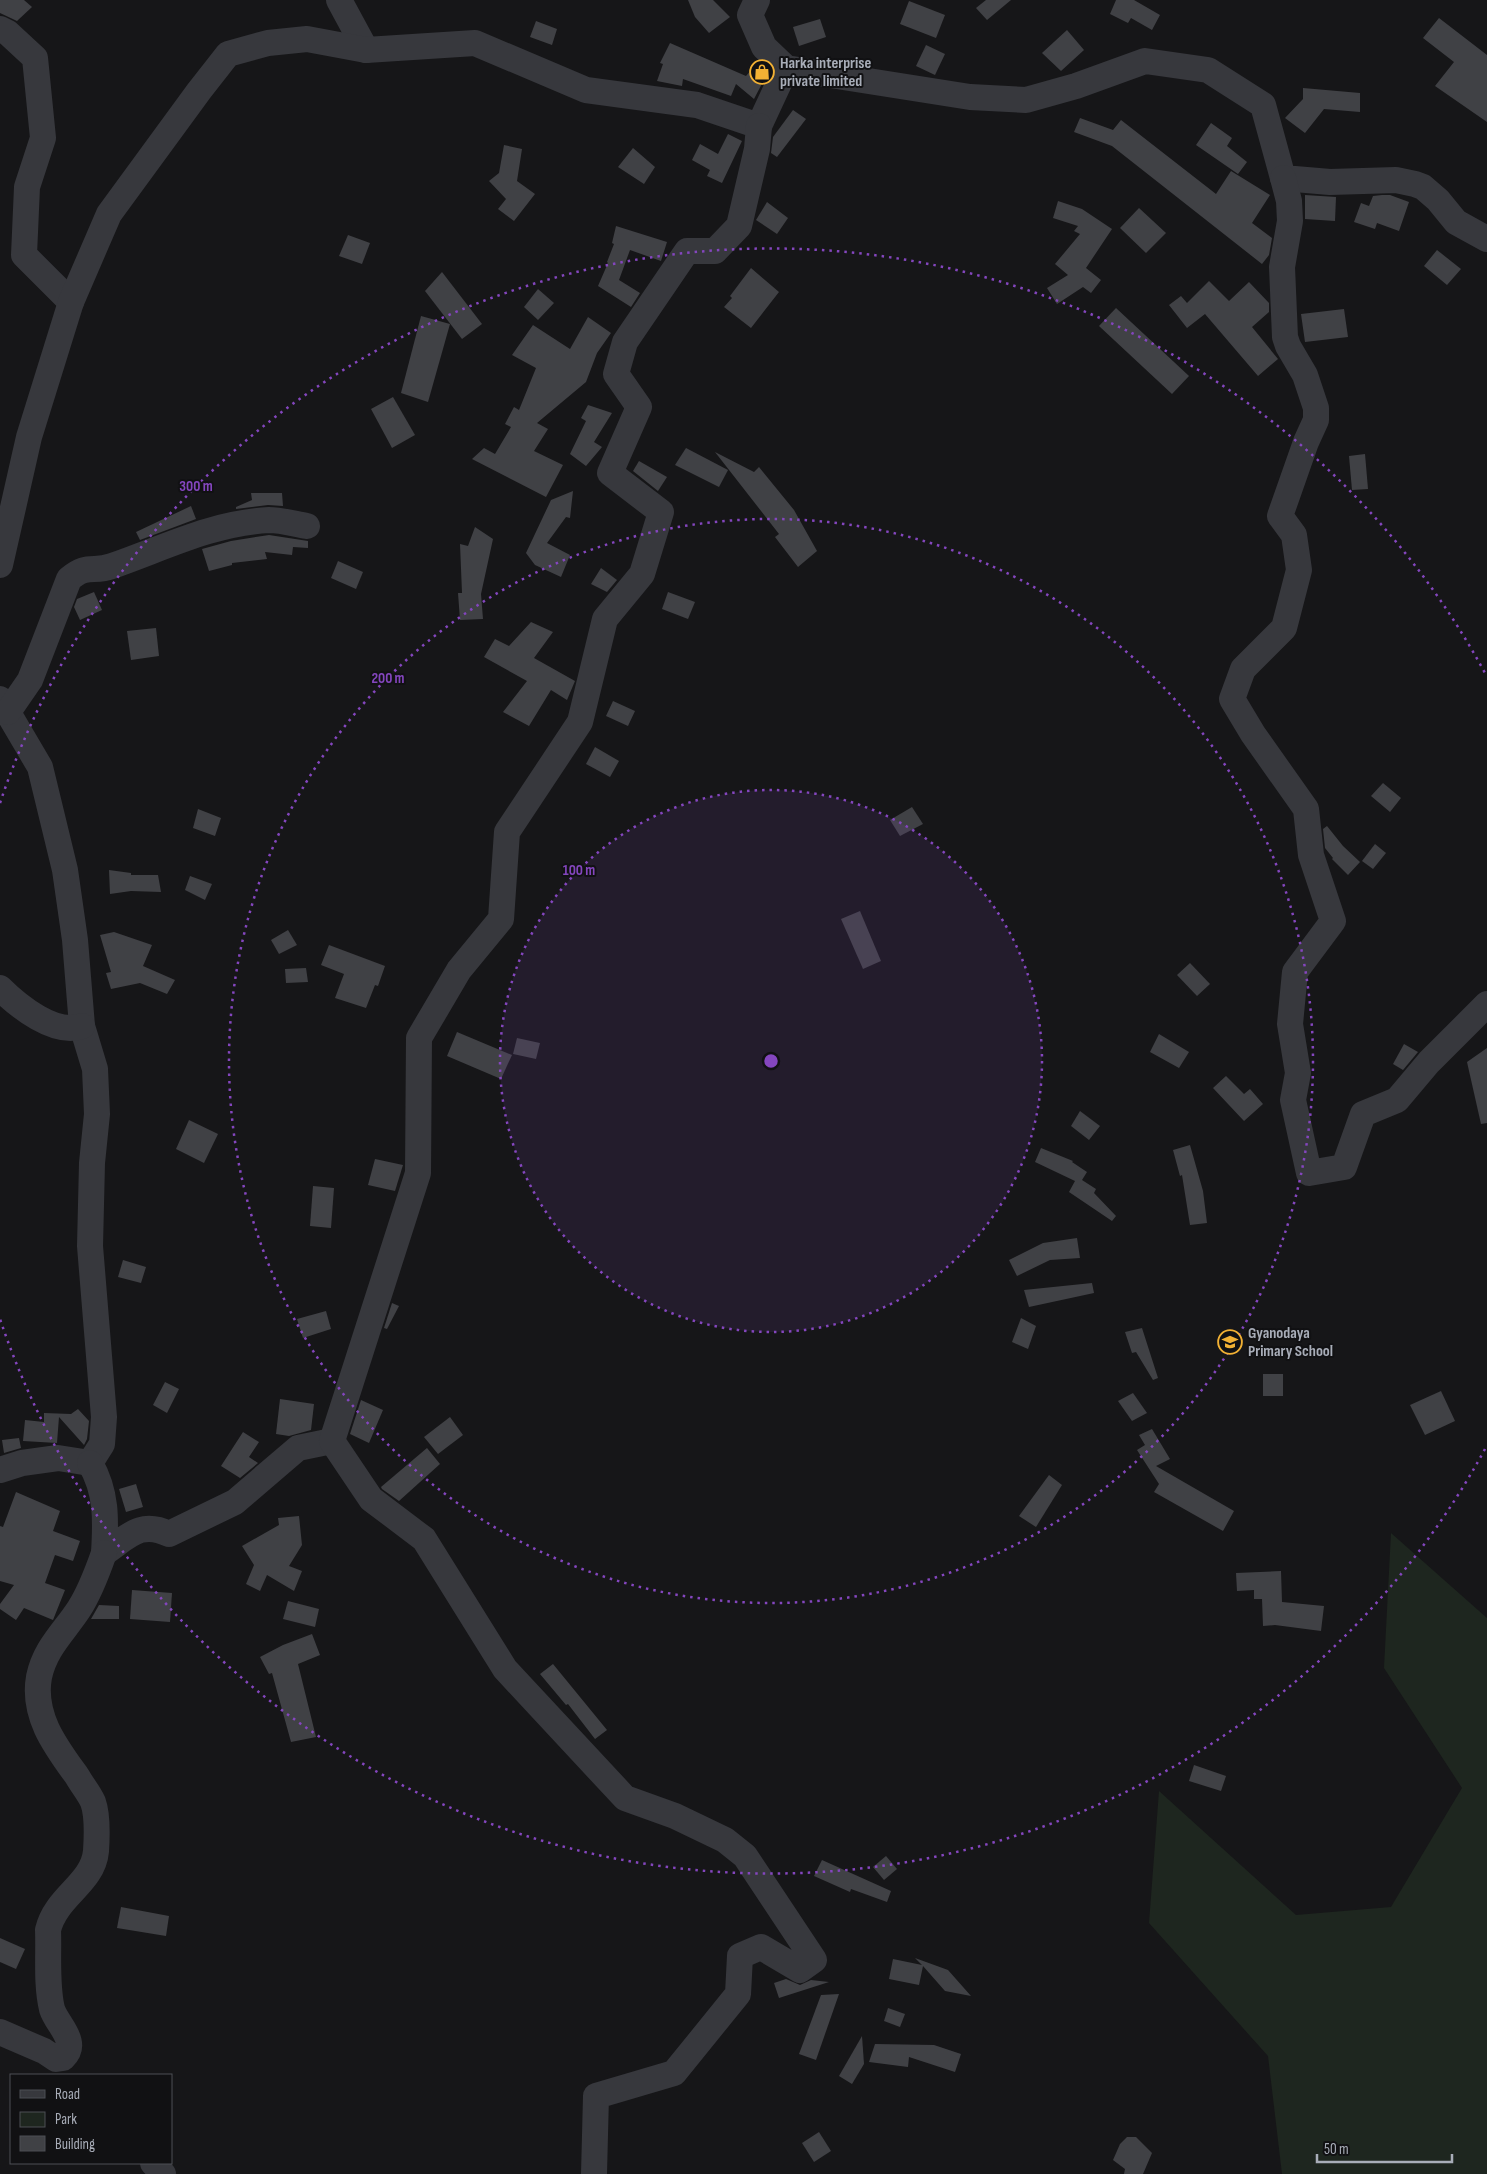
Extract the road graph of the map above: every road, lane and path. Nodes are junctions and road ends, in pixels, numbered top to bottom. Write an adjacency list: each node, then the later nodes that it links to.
1 (339, 0): 4 (street)
2 (757, 0): 5 (street)
3 (0, 29): 9 (street)
4 (366, 50): 6 (street); 9 (street)
5 (786, 68): 6 (street); 7 (street)
6 (759, 126): 16 (street)
7 (1283, 178): 8 (street); 14 (street)
8 (1487, 239)
9 (71, 302): 11 (street)
10 (307, 526): 12 (street)
11 (0, 565)
12 (4, 706): 15 (street)
13 (0, 988): 15 (street)
14 (1487, 1004)
15 (82, 1026): 17 (street)
16 (332, 1441): 19 (street); 24 (street)
17 (90, 1463): 18 (street); 19 (street)
18 (0, 1470)
19 (104, 1553): 21 (street)
20 (0, 2032): 21 (street)
21 (69, 2066)
22 (154, 2164): 23 (street)
23 (163, 2174)
24 (594, 2174)

